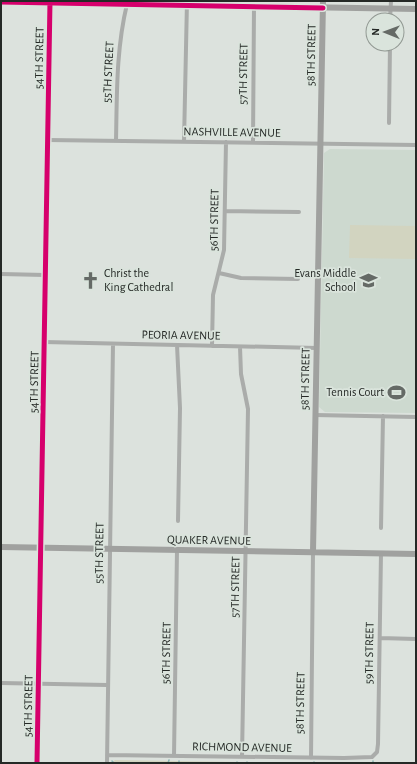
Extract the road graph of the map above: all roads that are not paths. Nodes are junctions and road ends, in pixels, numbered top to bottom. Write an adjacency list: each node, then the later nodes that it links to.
1 (391, 1): 9 (street)
2 (1, 2): 3 (street)
3 (50, 2): 4 (street); 13 (street, 54TH STREET)
4 (107, 2): 6 (street)
5 (186, 3): 6 (street); 8 (street); 15 (street)
6 (127, 4): 14 (street, 55TH STREET)
7 (323, 4): 8 (street); 9 (street); 18 (street, 58TH STREET)
8 (254, 6): 17 (street, 57TH STREET)
9 (390, 9): 10 (street)
10 (416, 9)
11 (390, 52): 12 (street)
12 (389, 123)
13 (48, 140): 14 (street, NASHVILLE AVENUE); 24 (street, 54TH STREET)
14 (116, 141): 15 (street, NASHVILLE AVENUE)
15 (184, 142): 16 (street, NASHVILLE AVENUE)
16 (226, 142): 17 (street, NASHVILLE AVENUE); 20 (street, 56TH STREET)
17 (252, 142): 18 (street, NASHVILLE AVENUE)
18 (320, 144): 19 (street, NASHVILLE AVENUE); 31 (street, 58TH STREET)
19 (416, 145)
20 (224, 211): 21 (street); 22 (street, 56TH STREET)
21 (299, 212)
22 (219, 272): 25 (street); 29 (street, 56TH STREET)
23 (1, 274): 24 (street)
24 (45, 275): 26 (street, 54TH STREET)
25 (298, 280)
26 (44, 342): 27 (street, PEORIA AVENUE); 38 (street, 54TH STREET)
27 (113, 344): 28 (street, PEORIA AVENUE); 39 (street, 55TH STREET)
28 (177, 345): 29 (street, PEORIA AVENUE); 35 (street)
29 (212, 346): 30 (street, PEORIA AVENUE)
30 (240, 346): 31 (street, PEORIA AVENUE); 41 (street, 57TH STREET)
31 (316, 348): 32 (street, 58TH STREET)
32 (315, 415): 33 (street); 42 (street, 58TH STREET)
33 (383, 416): 34 (street); 36 (street)
34 (416, 417)
35 (178, 521)
36 (381, 528)
37 (1, 547): 38 (street, QUAKER AVENUE)
38 (41, 548): 39 (street, QUAKER AVENUE); 48 (street, 54TH STREET)
39 (109, 549): 40 (street, QUAKER AVENUE); 49 (street, 55TH STREET)
40 (177, 550): 41 (street, QUAKER AVENUE); 52 (street, 56TH STREET)
41 (246, 551): 42 (street, QUAKER AVENUE); 53 (street, 57TH STREET)
42 (313, 552): 43 (street, QUAKER AVENUE); 54 (street, 58TH STREET)
43 (381, 553): 44 (street, QUAKER AVENUE); 45 (street, 59TH STREET)
44 (416, 554)
45 (380, 638): 46 (street); 50 (street, 59TH STREET)
46 (416, 639)
47 (1, 683): 48 (street)
48 (39, 684): 49 (street); 55 (street, 54TH STREET)
49 (107, 685): 51 (street, 55TH STREET)
50 (376, 753): 54 (street, RICHMOND AVENUE)
51 (107, 755): 52 (street, RICHMOND AVENUE); 56 (street, 55TH STREET)
52 (174, 756): 53 (street, RICHMOND AVENUE)
53 (242, 757): 54 (street, RICHMOND AVENUE)
54 (311, 758)
55 (37, 763)
56 (106, 763)

